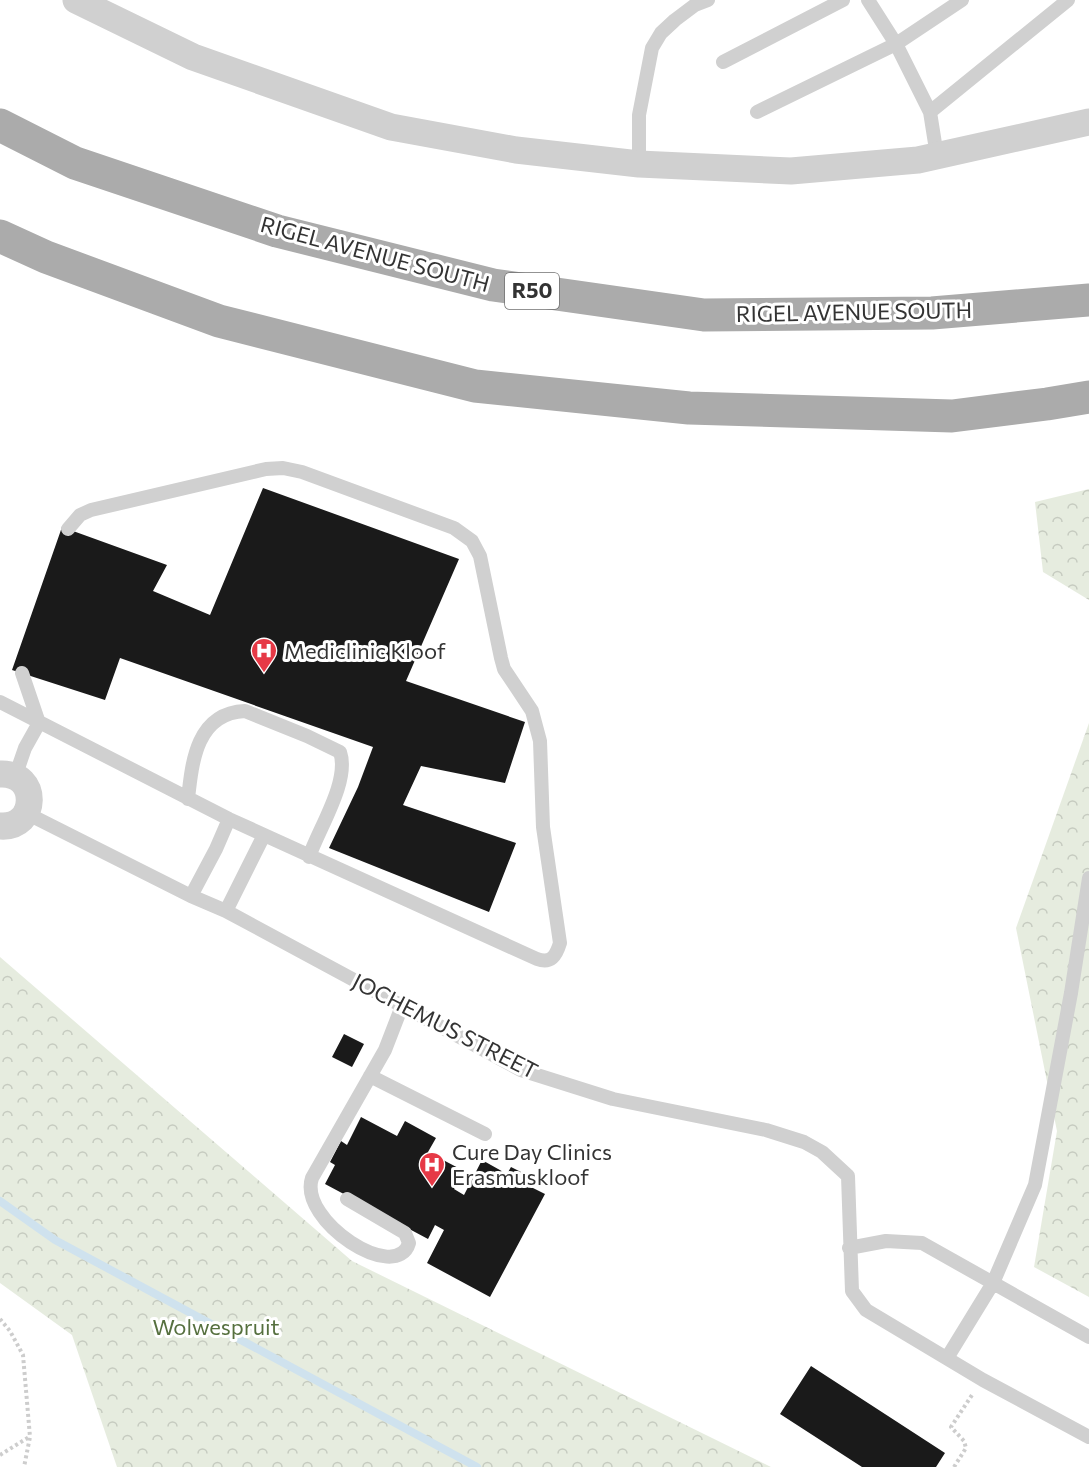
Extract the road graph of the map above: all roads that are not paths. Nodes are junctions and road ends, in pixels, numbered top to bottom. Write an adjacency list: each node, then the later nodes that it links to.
1 (76, 0): 14 (street)
2 (708, 0): 14 (lane)
3 (843, 0): 8 (lane)
4 (868, 0): 7 (lane)
5 (962, 0): 7 (lane)
6 (1068, 0): 10 (lane)
7 (896, 44): 9 (lane); 10 (lane)
8 (723, 62)
9 (757, 112)
10 (930, 112): 13 (lane)
11 (1089, 122): 13 (street)
12 (0, 125): 16 (main road, RIGEL AVENUE SOUTH / R50)
13 (937, 156): 14 (street)
14 (639, 164)
15 (0, 236): 17 (main road)
16 (1089, 300)
17 (1089, 397)
18 (68, 529): 28 (lane)
19 (22, 673): 21 (lane)
20 (0, 702): 21 (lane)
21 (39, 723): 22 (lane); 23 (lane)
22 (8, 776): 24 (street)
23 (188, 799): 25 (lane); 28 (lane)
24 (26, 813): 26 (street); 30 (lane, JOCHEMUS STREET)
25 (229, 819): 27 (lane); 30 (lane)
26 (0, 826)
27 (264, 835): 28 (lane); 31 (lane)
28 (309, 857)
29 (1089, 878): 37 (lane)
30 (191, 896): 31 (lane, JOCHEMUS STREET)
31 (226, 911): 32 (lane, JOCHEMUS STREET)
32 (402, 1006): 33 (lane); 36 (lane, JOCHEMUS STREET)
33 (370, 1076): 34 (lane); 35 (lane)
34 (485, 1134)
35 (346, 1199)
36 (849, 1248): 37 (lane); 39 (lane)
37 (993, 1283): 38 (lane); 39 (lane)
38 (1089, 1337)
39 (947, 1358): 40 (lane)
40 (1089, 1437)

